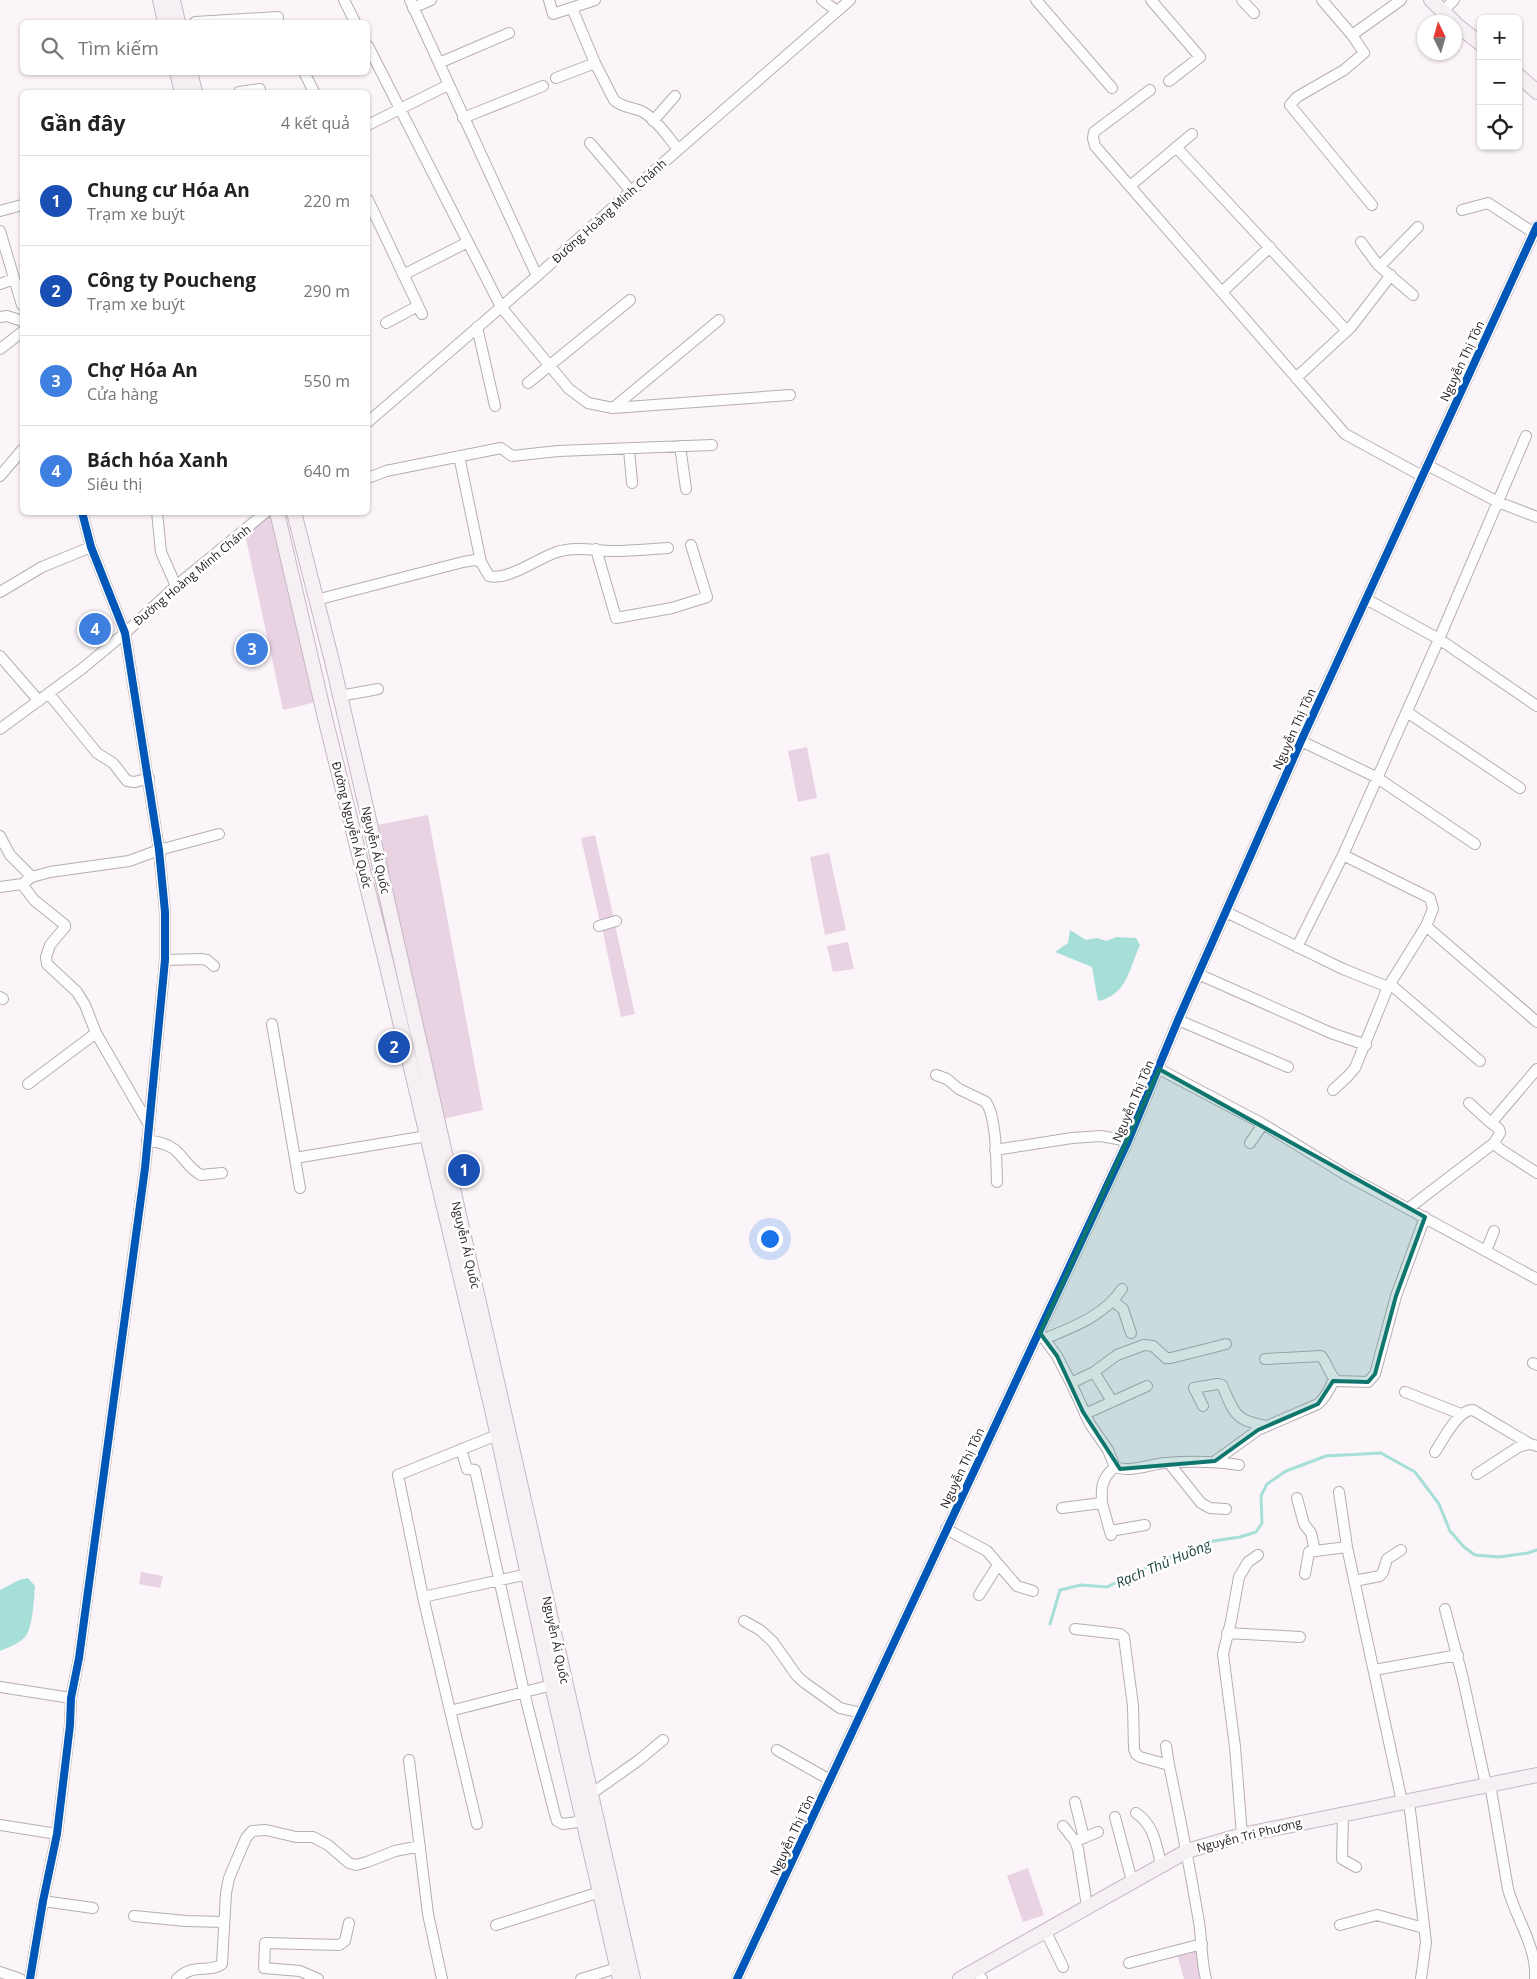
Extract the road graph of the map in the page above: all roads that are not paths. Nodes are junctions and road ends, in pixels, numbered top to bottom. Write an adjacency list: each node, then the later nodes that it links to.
1 (160, 0): 23 (main road)
2 (173, 0): 24 (main road)
3 (344, 0): 26 (street)
4 (431, 0): 16 (street)
5 (549, 0): 17 (street)
6 (595, 0): 17 (street)
7 (822, 0): 18 (street)
8 (850, 0): 18 (street, Đường Hoàng Minh Chánh)
9 (1036, 0): 42 (street)
10 (1151, 0): 39 (street)
11 (1242, 0): 20 (street)
12 (1322, 0): 29 (street)
13 (1401, 0): 29 (street)
14 (1431, 0): 19 (main road)
15 (1454, 0): 19 (street)
16 (411, 4): 32 (street)
17 (572, 8): 33 (street)
18 (837, 11): 58 (street, Đường Hoàng Minh Chánh)
19 (1442, 12): 21 (main road)
20 (1254, 13)
21 (1445, 15)
22 (278, 16): 25 (street)
23 (165, 20)
24 (178, 20)
25 (223, 20)
26 (355, 20)
27 (1462, 29): 30 (main road)
28 (509, 33): 32 (street)
29 (1352, 35): 62 (street)
30 (1477, 41)
31 (370, 50): 51 (street)
32 (439, 63): 40 (street)
33 (595, 63): 37 (street); 53 (street)
34 (178, 75): 44 (main road)
35 (191, 75): 45 (main road)
36 (306, 75): 47 (street)
37 (556, 78)
38 (1522, 79): 49 (main road)
39 (1169, 81)
40 (448, 85): 51 (street); 52 (street)
41 (543, 86): 52 (street)
42 (1112, 88)
43 (260, 89): 46 (street)
44 (182, 90)
45 (194, 90)
46 (253, 90)
47 (313, 90)
48 (1150, 90): 59 (street)
49 (1537, 92)
50 (676, 96): 53 (street)
51 (399, 109): 54 (street); 69 (street)
52 (463, 118): 75 (street)
53 (653, 122): 58 (street)
54 (370, 124)
55 (1192, 134): 57 (street)
56 (590, 142): 60 (street)
57 (1176, 147): 59 (street); 71 (street)
58 (678, 149): 60 (street, Đường Hoàng Minh Chánh)
59 (1130, 186): 78 (street)
60 (631, 190): 75 (street, Đường Hoàng Minh Chánh)
61 (370, 204): 73 (street)
62 (1372, 205)
63 (20, 206): 65 (street)
64 (1462, 210): 67 (street)
65 (0, 211)
66 (1418, 227): 72 (street)
67 (1535, 230): 104 (street, Nguyễn Thị Tồn)
68 (0, 231): 76 (street)
69 (468, 242): 73 (street); 82 (street)
70 (1361, 242): 72 (street)
71 (1270, 247): 78 (street); 88 (street)
72 (1380, 266): 74 (street)
73 (403, 274): 86 (street)
74 (1391, 275): 79 (street); 88 (street)
75 (537, 276): 82 (street, Đường Hoàng Minh Chánh)
76 (14, 279): 77 (street); 80 (street)
77 (0, 284)
78 (1222, 292): 92 (street)
79 (1413, 295)
80 (20, 298)
81 (630, 300): 91 (street)
82 (501, 307): 87 (street, Đường Hoàng Minh Chánh); 91 (street)
83 (0, 317): 84 (street)
84 (20, 320)
85 (719, 320): 96 (street)
86 (386, 323)
87 (477, 327): 95 (street); 97 (street, Đường Hoàng Minh Chánh)
88 (1347, 331): 92 (street)
89 (20, 334): 90 (street)
90 (0, 349)
91 (549, 365): 93 (street); 96 (street)
92 (1296, 378): 106 (street)
93 (528, 383)
94 (790, 395): 96 (street)
95 (495, 406)
96 (613, 408)
97 (370, 420)
98 (1526, 436): 110 (street)
99 (712, 445): 100 (street)
100 (680, 446): 101 (street); 109 (street)
101 (629, 449): 103 (street); 108 (street)
102 (20, 452): 105 (street)
103 (459, 456): 107 (street); 121 (street)
104 (1427, 465): 106 (street, Nguyễn Thị Tồn); 110 (street)
105 (0, 476)
106 (1422, 476): 124 (street, Nguyễn Thị Tồn)
107 (370, 477)
108 (632, 483)
109 (686, 489)
110 (1498, 502): 116 (street); 127 (street)
111 (83, 515): 118 (street)
112 (157, 515): 122 (street)
113 (262, 515): 122 (street, Đường Hoàng Minh Chánh)
114 (278, 515): 175 (main road, Đường Nguyễn Ái Quốc)
115 (295, 515): 125 (main road, Nguyễn Ái Quốc)
116 (1537, 518)
117 (691, 545): 120 (street)
118 (91, 547): 123 (street); 126 (street)
119 (668, 548): 120 (street)
120 (596, 550): 121 (street)
121 (481, 562): 125 (street)
122 (176, 586): 126 (street, Đường Hoàng Minh Chánh)
123 (0, 592)
124 (1366, 599): 127 (street); 136 (street, Nguyễn Thị Tồn)
125 (316, 600): 131 (main road, Nguyễn Ái Quốc)
126 (125, 633): 130 (street, Đường Hoàng Minh Chánh); 138 (street)
127 (1439, 639): 133 (street); 134 (street)
128 (0, 656): 132 (street)
129 (378, 689): 131 (street)
130 (50, 694): 132 (street, Đường Hoàng Minh Chánh); 138 (street)
131 (340, 696): 175 (main road, Nguyễn Ái Quốc)
132 (40, 701): 135 (street, Đường Hoàng Minh Chánh)
133 (1537, 706)
134 (1407, 712): 137 (street); 139 (street)
135 (0, 729)
136 (1301, 741): 137 (street); 148 (street, Nguyễn Thị Tồn)
137 (1376, 777): 142 (street); 144 (street)
138 (149, 778): 143 (street)
139 (1520, 788)
140 (219, 834): 143 (street)
141 (0, 836): 145 (street)
142 (1475, 844)
143 (160, 850): 145 (street); 153 (street)
144 (1343, 855): 151 (street); 152 (street)
145 (32, 877): 146 (street)
146 (22, 884): 147 (street); 160 (street)
147 (0, 886)
148 (1226, 912): 152 (street); 155 (street, Nguyễn Thị Tồn)
149 (616, 921): 150 (street)
150 (599, 926)
151 (1426, 926): 156 (street); 158 (street)
152 (1297, 947): 156 (street)
153 (165, 960): 154 (street); 169 (street)
154 (214, 966)
155 (1198, 974): 157 (street, Nguyễn Thị Tồn); 161 (street)
156 (1389, 986): 161 (street); 162 (street)
157 (1178, 1020): 163 (street); 164 (street, Nguyễn Thị Tồn)
158 (1537, 1022)
159 (272, 1024): 181 (street)
160 (96, 1033): 167 (street); 170 (street)
161 (1366, 1045): 168 (street)
162 (1480, 1061)
163 (1288, 1067)
164 (1159, 1069): 173 (street); 177 (street, Nguyễn Thị Tồn)
165 (1537, 1069): 174 (street)
166 (936, 1075): 180 (street)
167 (28, 1084)
168 (1333, 1090)
169 (152, 1093): 170 (street); 172 (street)
170 (136, 1102): 172 (street)
171 (1469, 1103): 174 (street)
172 (148, 1123): 176 (street)
173 (1264, 1124): 178 (street); 186 (street)
174 (1491, 1124): 179 (street)
175 (434, 1135): 181 (street); 207 (main road, Nguyễn Ái Quốc); 256 (main road, Nguyễn Ái Quốc)
176 (147, 1140): 182 (street); 245 (street)
177 (1128, 1141): 180 (street); 194 (street, Nguyễn Thị Tồn)
178 (1250, 1143)
179 (1494, 1143): 183 (street); 186 (street)
180 (995, 1150): 184 (street)
181 (294, 1158): 185 (street)
182 (222, 1173)
183 (1537, 1173)
184 (997, 1182)
185 (300, 1188)
186 (1409, 1208): 187 (street)
187 (1425, 1217): 189 (street); 198 (street)
188 (1494, 1231): 189 (street)
189 (1486, 1251): 190 (street)
190 (1537, 1279)
191 (1122, 1289): 192 (street)
192 (1113, 1301): 193 (street); 194 (street)
193 (1131, 1334)
194 (1042, 1336): 199 (street); 222 (street, Nguyễn Thị Tồn)
195 (1226, 1344): 197 (street)
196 (1265, 1359): 198 (street)
197 (1094, 1372): 199 (street); 202 (street)
198 (1334, 1379): 206 (street)
199 (1071, 1383): 204 (street)
200 (1147, 1386): 202 (street)
201 (1405, 1392): 205 (street)
202 (1112, 1401): 204 (street)
203 (1203, 1406): 206 (street)
204 (1085, 1414): 214 (street)
205 (1461, 1414): 208 (street); 210 (street)
206 (1267, 1426): 211 (street)
207 (497, 1435): 209 (street); 228 (main road, Nguyễn Ái Quốc)
208 (1533, 1445): 215 (street)
209 (461, 1449): 230 (street); 234 (street)
210 (1435, 1452)
211 (1215, 1461): 212 (street); 213 (street)
212 (1169, 1463): 214 (street); 220 (street)
213 (1239, 1465)
214 (1115, 1467): 218 (street)
215 (1476, 1474)
216 (1339, 1492): 223 (street)
217 (1297, 1498): 225 (street)
218 (1102, 1503): 219 (street); 221 (street)
219 (1062, 1508)
220 (1226, 1508)
221 (1144, 1525)
222 (946, 1529): 227 (street); 247 (street, Nguyễn Thị Tồn)
223 (1347, 1547): 225 (street); 231 (street)
224 (1401, 1550): 231 (street)
225 (1315, 1551): 229 (street)
226 (1258, 1555): 238 (street)
227 (998, 1565): 232 (street); 233 (street)
228 (528, 1574): 230 (street); 242 (main road, Nguyễn Ái Quốc)
229 (1305, 1574)
230 (498, 1581): 234 (street); 244 (street)
231 (1354, 1581): 241 (street)
232 (1033, 1591)
233 (979, 1595)
234 (423, 1597): 246 (street)
235 (1445, 1609): 240 (street)
236 (744, 1621): 247 (street)
237 (1075, 1629): 252 (street)
238 (1227, 1634): 239 (street); 268 (street)
239 (1300, 1637)
240 (1458, 1655): 241 (street); 255 (street)
241 (1374, 1670): 258 (street)
242 (552, 1685): 244 (street); 262 (main road, Nguyễn Ái Quốc)
243 (0, 1687): 245 (street)
244 (524, 1692): 246 (street); 262 (street)
245 (71, 1698): 267 (street)
246 (450, 1711): 263 (street)
247 (862, 1713): 254 (street, Nguyễn Thị Tồn)
248 (663, 1740): 256 (street)
249 (1166, 1746): 252 (street)
250 (777, 1750): 254 (street)
251 (409, 1760): 271 (street)
252 (1169, 1764): 272 (street)
253 (1537, 1775): 255 (main road, Nguyễn Tri Phương)
254 (830, 1780): 302 (street, Nguyễn Thị Tồn)
255 (1488, 1785): 258 (main road, Nguyễn Tri Phương); 306 (street)
256 (591, 1794): 270 (main road, Nguyễn Ái Quốc)
257 (1074, 1802): 269 (street)
258 (1406, 1802): 260 (main road, Nguyễn Tri Phương); 285 (street)
259 (1136, 1813): 273 (street)
260 (1343, 1814): 268 (main road, Nguyễn Tri Phương); 274 (street)
261 (1115, 1817): 275 (street)
262 (584, 1821): 270 (main road, Nguyễn Ái Quốc)
263 (477, 1824)
264 (0, 1825): 267 (street)
265 (1063, 1826): 269 (street)
266 (1098, 1832): 269 (street)
267 (57, 1834): 277 (street)
268 (1242, 1835): 272 (main road, Nguyễn Tri Phương)
269 (1079, 1840): 278 (street)
270 (596, 1844): 276 (main road, Nguyễn Ái Quốc); 301 (main road, Nguyễn Ái Quốc)
271 (420, 1846): 281 (street); 299 (street)
272 (1187, 1851): 273 (main road, Nguyễn Tri Phương); 287 (street)
273 (1161, 1864): 275 (main road, Nguyễn Tri Phương)
274 (1356, 1867)
275 (1132, 1881): 278 (main road, Nguyễn Tri Phương)
276 (600, 1892): 283 (street); 292 (main road, Nguyễn Ái Quốc)
277 (43, 1901): 279 (street); 295 (street)
278 (1087, 1906): 286 (main road, Nguyễn Tri Phương)
279 (93, 1908)
280 (134, 1916): 281 (street)
281 (224, 1922): 296 (street)
282 (349, 1923): 289 (street)
283 (496, 1925)
284 (1340, 1925): 285 (street)
285 (1424, 1928): 305 (street)
286 (1045, 1930): 290 (street); 293 (main road, Nguyễn Tri Phương)
287 (1202, 1944): 288 (street); 304 (street)
288 (1129, 1963)
289 (264, 1967): 297 (street); 298 (street)
290 (1063, 1967)
291 (0, 1972): 294 (street)
292 (619, 1973): 300 (street)
293 (979, 1974): 303 (main road, Nguyễn Tri Phương)
294 (20, 1979)
295 (30, 1979)
296 (177, 1979)
297 (261, 1979)
298 (318, 1979)
299 (442, 1979)
300 (580, 1979)
301 (633, 1979)
302 (737, 1979)
303 (960, 1979)
304 (1206, 1979)
305 (1421, 1979)
306 (1534, 1979)

